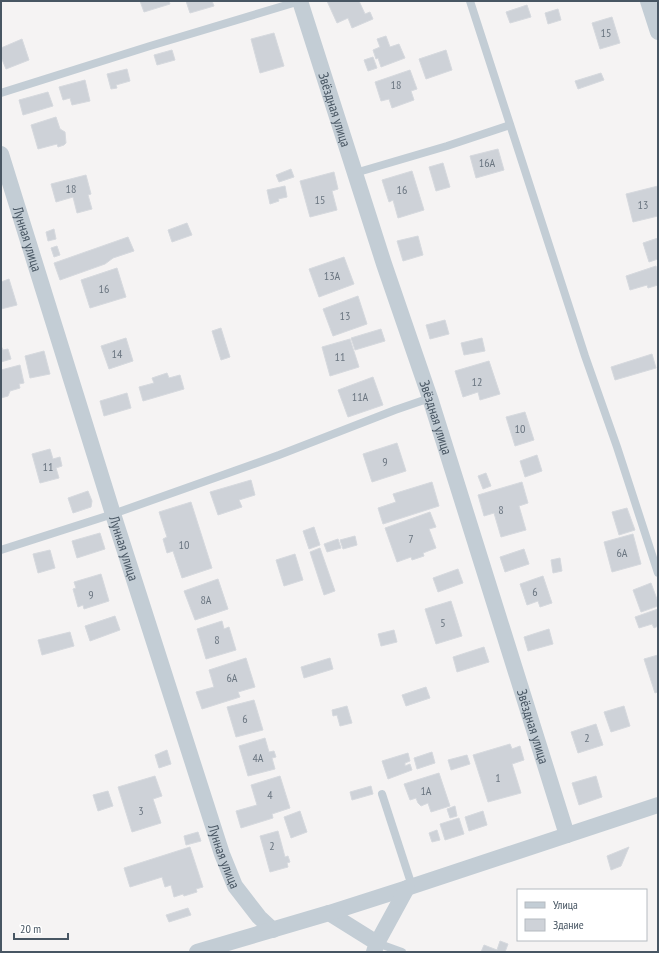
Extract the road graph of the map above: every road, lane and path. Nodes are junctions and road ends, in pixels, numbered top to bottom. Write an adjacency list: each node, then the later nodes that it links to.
1 (300, 1): 5 (lane); 8 (street, Звёздная улица)
2 (470, 1): 6 (lane)
3 (648, 1): 4 (street)
4 (658, 32)
5 (1, 93)
6 (510, 125): 8 (lane); 12 (lane)
7 (1, 154): 10 (street, Лунная улица)
8 (355, 173): 9 (street, Звёздная улица)
9 (430, 398): 10 (lane); 15 (street, Звёздная улица)
10 (113, 514): 11 (lane); 18 (street, Лунная улица)
11 (1, 550)
12 (658, 573)
13 (382, 794): 16 (lane)
14 (658, 805): 15 (street)
15 (567, 835): 16 (street)
16 (410, 887): 17 (street); 19 (street)
17 (329, 913): 18 (street); 19 (street)
18 (273, 930): 20 (street)
19 (376, 947): 21 (lane)
20 (197, 952)
21 (402, 952)

